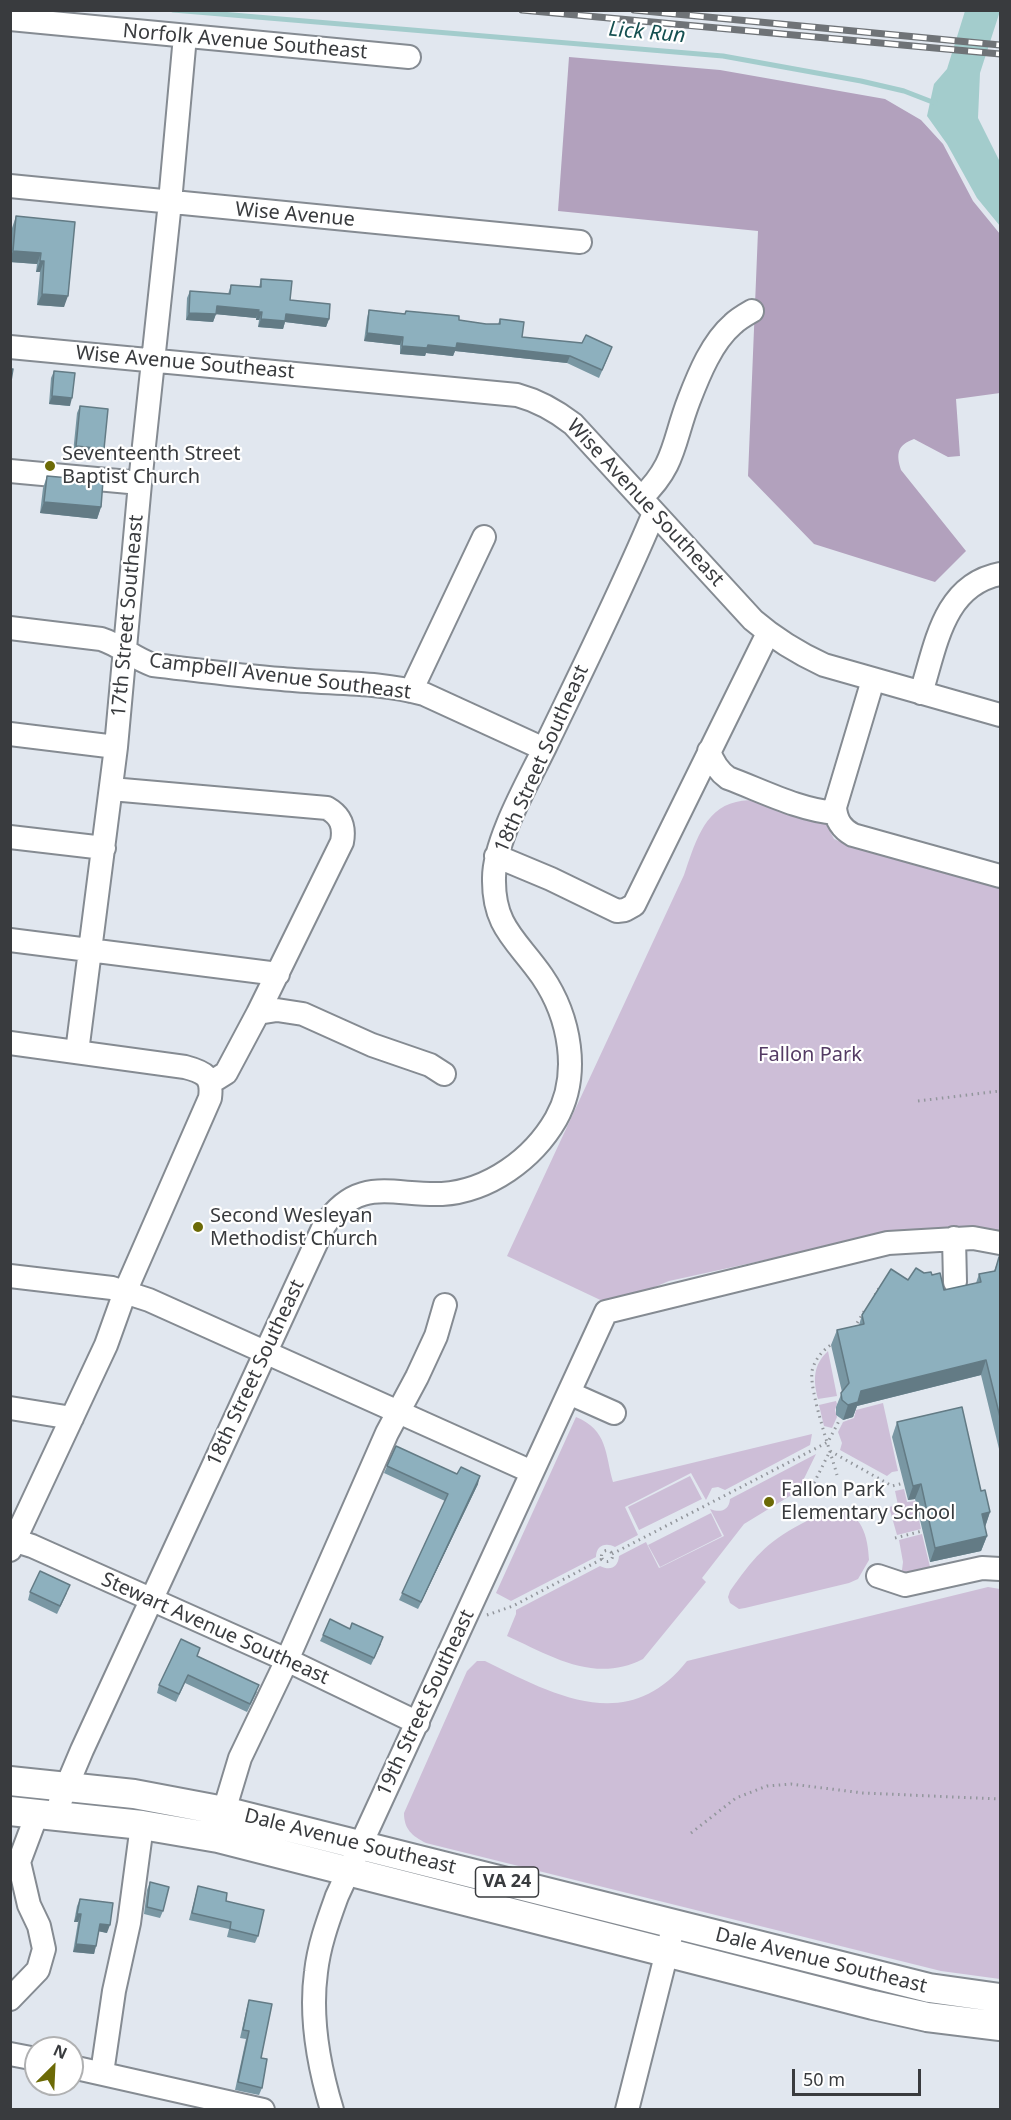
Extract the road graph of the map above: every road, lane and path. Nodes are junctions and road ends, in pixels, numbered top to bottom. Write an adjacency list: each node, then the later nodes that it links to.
1 (10, 19): 2 (street, Norfolk Avenue Southeast)
2 (185, 36): 3 (street, Norfolk Avenue Southeast); 5 (street, 17th Street Southeast)
3 (409, 57)
4 (10, 186): 5 (street, Wise Avenue)
5 (170, 202): 6 (street, Wise Avenue); 9 (street, 17th Street Southeast)
6 (580, 243)
7 (752, 310): 12 (street, 18th Street Southeast)
8 (10, 347): 9 (street, Wise Avenue Southeast)
9 (153, 360): 11 (street, 17th Street Southeast); 12 (street, Wise Avenue Southeast)
10 (10, 471): 11 (street)
11 (140, 483): 17 (street, 17th Street Southeast)
12 (647, 505): 16 (street, Wise Avenue Southeast); 24 (street, 18th Street Southeast)
13 (484, 537): 19 (street)
14 (1000, 574): 20 (street)
15 (10, 628): 17 (street, Campbell Avenue Southeast)
16 (768, 633): 18 (street, Wise Avenue Southeast); 25 (street)
17 (126, 653): 19 (street, Campbell Avenue Southeast); 23 (street, 17th Street Southeast)
18 (873, 680): 20 (street, Wise Avenue Southeast); 27 (street)
19 (411, 691): 24 (street, Campbell Avenue Southeast)
20 (921, 693): 21 (street, Wise Avenue Southeast)
21 (1000, 716)
22 (10, 734): 23 (street)
23 (116, 747): 26 (street, 17th Street Southeast)
24 (544, 749): 30 (street, 18th Street Southeast)
25 (709, 751): 27 (street); 30 (street)
26 (111, 789): 29 (street, 17th Street Southeast); 34 (street)
27 (836, 813): 31 (street)
28 (10, 837): 29 (street)
29 (104, 848): 33 (street, 17th Street Southeast)
30 (496, 856): 53 (street, 18th Street Southeast)
31 (1000, 876)
32 (10, 940): 33 (street)
33 (90, 951): 34 (street); 37 (street, 17th Street Southeast)
34 (278, 974): 35 (street)
35 (258, 1013): 38 (street); 39 (street)
36 (10, 1043): 37 (street)
37 (77, 1052): 39 (street)
38 (444, 1074)
39 (210, 1083): 47 (street)
40 (1000, 1091): 41 (path)
41 (918, 1101)
42 (954, 1238): 43 (street); 45 (street); 54 (street, 19th Street Southeast)
43 (1000, 1243)
44 (10, 1276): 47 (street)
45 (955, 1282)
46 (881, 1285): 48 (path)
47 (125, 1292): 53 (street); 58 (street)
48 (872, 1299)
49 (445, 1305): 56 (street)
50 (868, 1306): 51 (path)
51 (849, 1333)
52 (837, 1341): 60 (path)
53 (265, 1353): 56 (street); 73 (street, 18th Street Southeast)
54 (569, 1393): 57 (street); 62 (street, 19th Street Southeast)
55 (10, 1408): 58 (street)
56 (398, 1412): 62 (street); 75 (street)
57 (614, 1413)
58 (72, 1418): 68 (street)
59 (840, 1419): 60 (path)
60 (828, 1442): 61 (path); 69 (path)
61 (830, 1451): 63 (path); 64 (path); 65 (path)
62 (532, 1472): 76 (street, 19th Street Southeast)
63 (837, 1475)
64 (814, 1483)
65 (904, 1483)
66 (922, 1531): 67 (path)
67 (895, 1538)
68 (12, 1543): 73 (street, Stewart Avenue Southeast)
69 (612, 1554): 70 (path); 70 (path)
70 (602, 1559): 74 (path)
71 (1000, 1569): 72 (street)
72 (878, 1576)
73 (151, 1600): 75 (street, Stewart Avenue Southeast); 78 (street, 18th Street Southeast)
74 (486, 1615)
75 (287, 1660): 76 (street, Stewart Avenue Southeast); 80 (street)
76 (418, 1723): 84 (street, 19th Street Southeast)
77 (10, 1781): 78 (main road, Dale Avenue Southeast / VA 24)
78 (67, 1786): 80 (main road, Dale Avenue Southeast / VA 24); 81 (street, 18th Street Southeast)
79 (1000, 1799): 83 (path)
80 (224, 1811): 84 (main road, Dale Avenue Southeast / VA 24)
81 (34, 1814): 82 (main road, Dale Avenue Southeast / VA 24); 89 (street, 18th Street Southeast)
82 (142, 1825): 85 (main road, Dale Avenue Southeast / VA 24); 92 (street)
83 (691, 1833)
84 (361, 1845): 85 (street, 19th Street Southeast); 86 (main road, Dale Avenue Southeast / VA 24)
85 (348, 1871): 87 (main road, Dale Avenue Southeast / VA 24); 94 (street, 19th Street Southeast)
86 (674, 1924): 87 (street); 88 (main road, Dale Avenue Southeast / VA 24)
87 (667, 1952): 90 (main road, Dale Avenue Southeast / VA 24); 95 (street)
88 (1000, 1998)
89 (10, 1999)
90 (1000, 2026)
91 (84, 2069): 92 (street)
92 (102, 2073): 93 (street)
93 (263, 2109)
94 (332, 2109)
95 (627, 2109)

